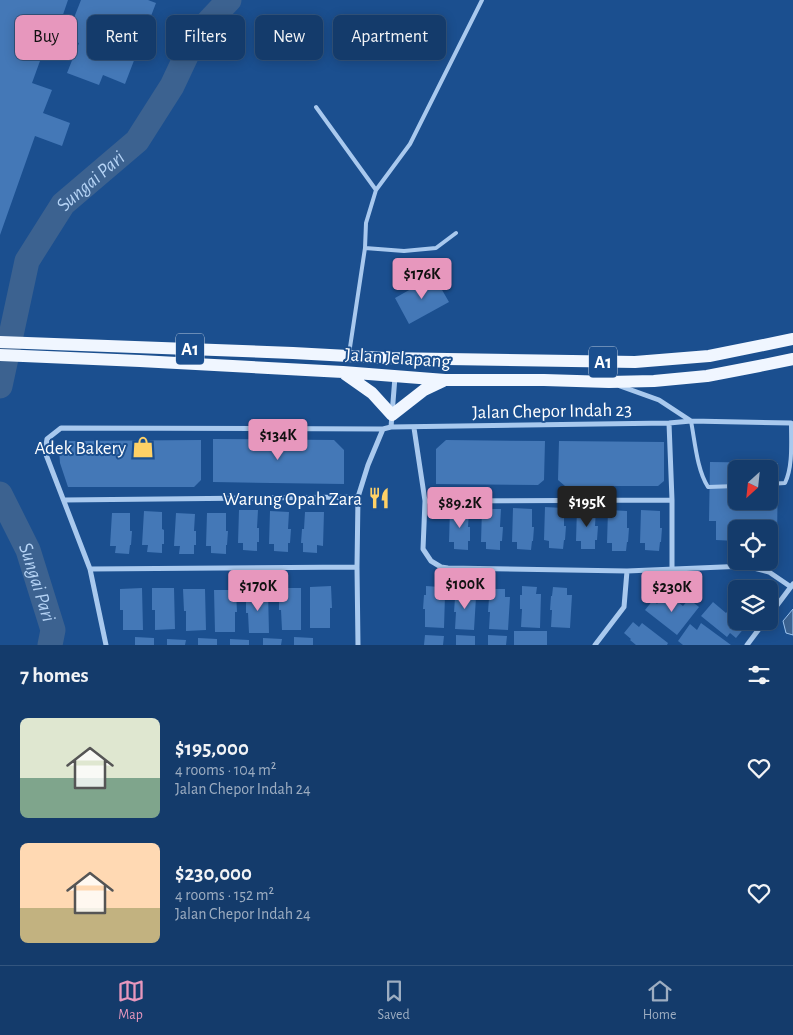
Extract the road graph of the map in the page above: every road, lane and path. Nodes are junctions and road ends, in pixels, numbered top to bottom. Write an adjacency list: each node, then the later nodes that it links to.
1 (482, 0): 3 (lane)
2 (316, 107): 3 (lane)
3 (376, 190): 5 (lane)
4 (456, 233): 5 (lane)
5 (365, 248): 10 (lane)
6 (793, 338): 12 (main road, Jalan Jelapang / A1)
7 (0, 342): 8 (main road, Jalan Jelapang / A1)
8 (60, 351): 9 (main road, Jalan Jelapang / A1); 10 (main road, Jalan Jelapang / A1); 14 (main road, Jalan Jelapang / A1)
9 (0, 354)
10 (349, 356): 11 (main road, Jalan Jelapang / A1)
11 (385, 358): 12 (main road, Jalan Jelapang / A1); 15 (main road)
12 (411, 359): 15 (main road)
13 (793, 359): 17 (main road, Jalan Jelapang / A1)
14 (343, 372): 15 (main road, Jalan Jelapang / A1); 18 (main road)
15 (396, 376): 16 (main road, Jalan Jelapang / A1); 18 (street)
16 (445, 380): 17 (main road, Jalan Jelapang / A1); 18 (main road)
17 (609, 382): 19 (street)
18 (392, 421): 22 (street, Jalan Chepor Indah 23); 23 (street, Jalan Chepor Indah 23)
19 (691, 421): 20 (street, Jalan Chepor Indah 23); 21 (street, Jalan Chepor Indah 23); 25 (lane)
20 (792, 422): 24 (lane)
21 (669, 423): 23 (street, Jalan Chepor Indah 23); 28 (street)
22 (384, 428): 26 (street); 27 (street, Jalan Chepor Indah 23)
23 (414, 428): 29 (street)
24 (778, 483)
25 (728, 486)
26 (358, 497): 27 (street); 30 (street)
27 (64, 500): 31 (street)
28 (672, 500): 29 (street); 32 (street)
29 (425, 501): 33 (street)
30 (357, 567): 31 (street); 38 (street)
31 (90, 569): 37 (street)
32 (672, 569): 33 (street); 34 (street)
33 (627, 571): 39 (street)
34 (792, 585): 35 (street)
35 (778, 604)
36 (758, 630): 40 (street)
37 (106, 645)
38 (358, 645)
39 (594, 645)
40 (747, 645)

